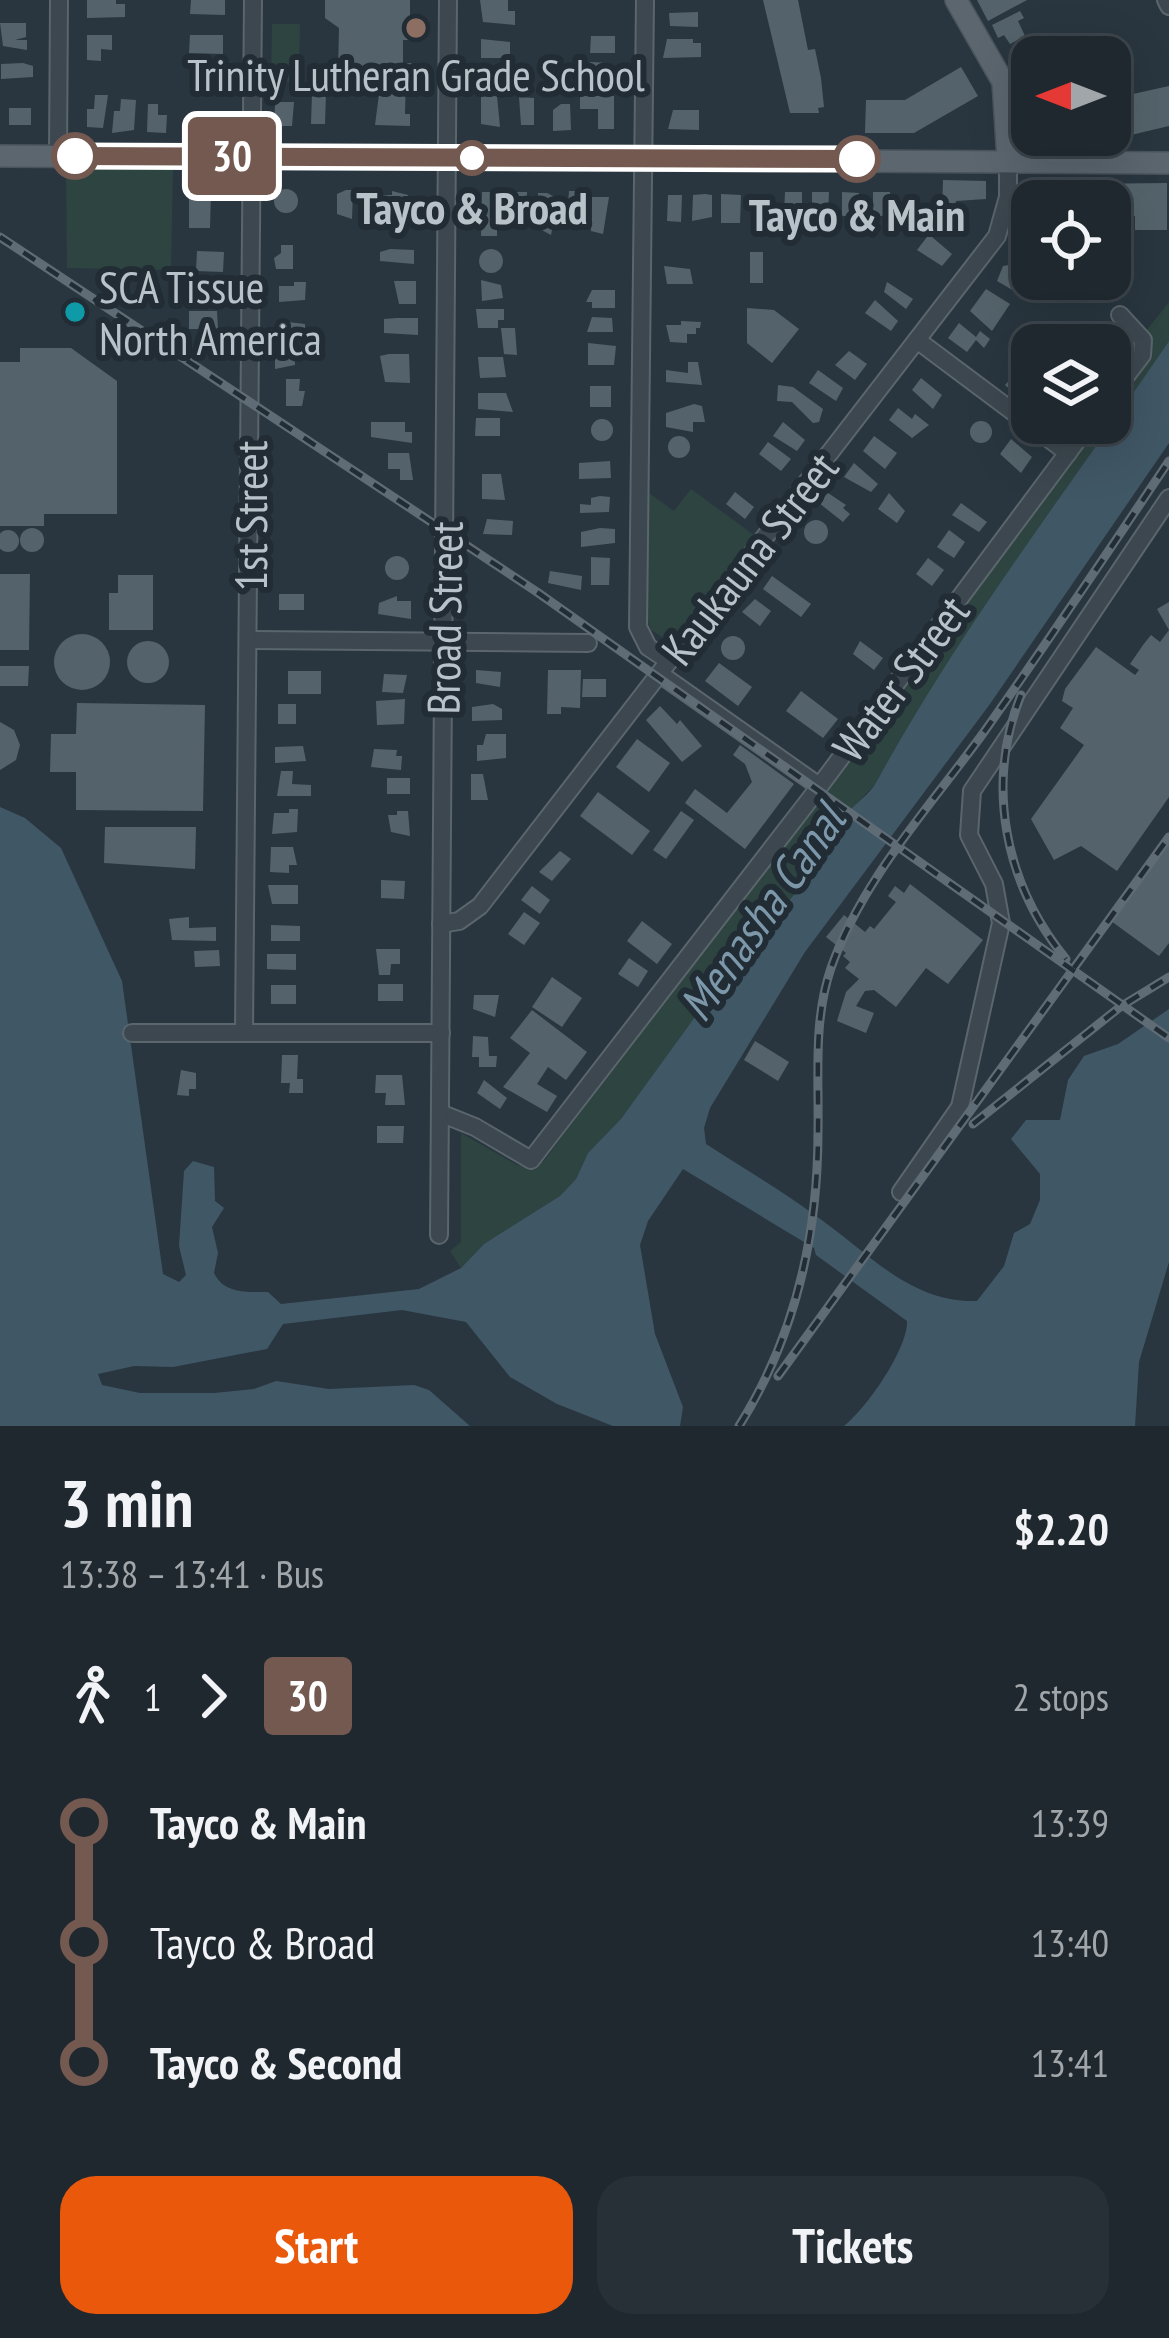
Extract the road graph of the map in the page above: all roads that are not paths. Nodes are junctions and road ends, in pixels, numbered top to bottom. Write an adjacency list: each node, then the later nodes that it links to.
1 (59, 0): 7 (street)
2 (253, 0): 8 (street, 1st Street)
3 (448, 0): 9 (street, Broad Street)
4 (645, 0): 10 (street)
5 (956, 0): 11 (main road)
6 (0, 156): 7 (main road)
7 (58, 156): 8 (main road)
8 (252, 156): 9 (main road); 21 (street, 1st Street)
9 (448, 158): 10 (main road); 22 (street, Broad Street)
10 (643, 158): 11 (main road); 24 (street)
11 (1007, 159): 12 (main road); 16 (street, Kaukauna Street)
12 (1169, 163)
13 (1120, 315): 14 (street)
14 (1128, 324)
15 (1131, 327): 17 (street)
16 (917, 340): 19 (street); 24 (street, Kaukauna Street)
17 (1131, 369)
18 (1073, 444): 19 (street, Water Street)
19 (1067, 452): 25 (street, Water Street)
20 (1169, 498): 31 (street)
21 (249, 640): 22 (street); 27 (street, 1st Street)
22 (443, 642): 23 (street); 26 (street, Broad Street)
23 (588, 643)
24 (664, 668): 25 (street); 26 (street, Kaukauna Street)
25 (819, 786): 30 (street, Water Street)
26 (441, 924): 29 (street, Broad Street)
27 (244, 1032): 28 (street); 29 (street)
28 (131, 1033)
29 (440, 1033): 30 (street, Broad Street)
30 (440, 1113): 32 (street, Broad Street)
31 (901, 1192)
32 (440, 1235)

